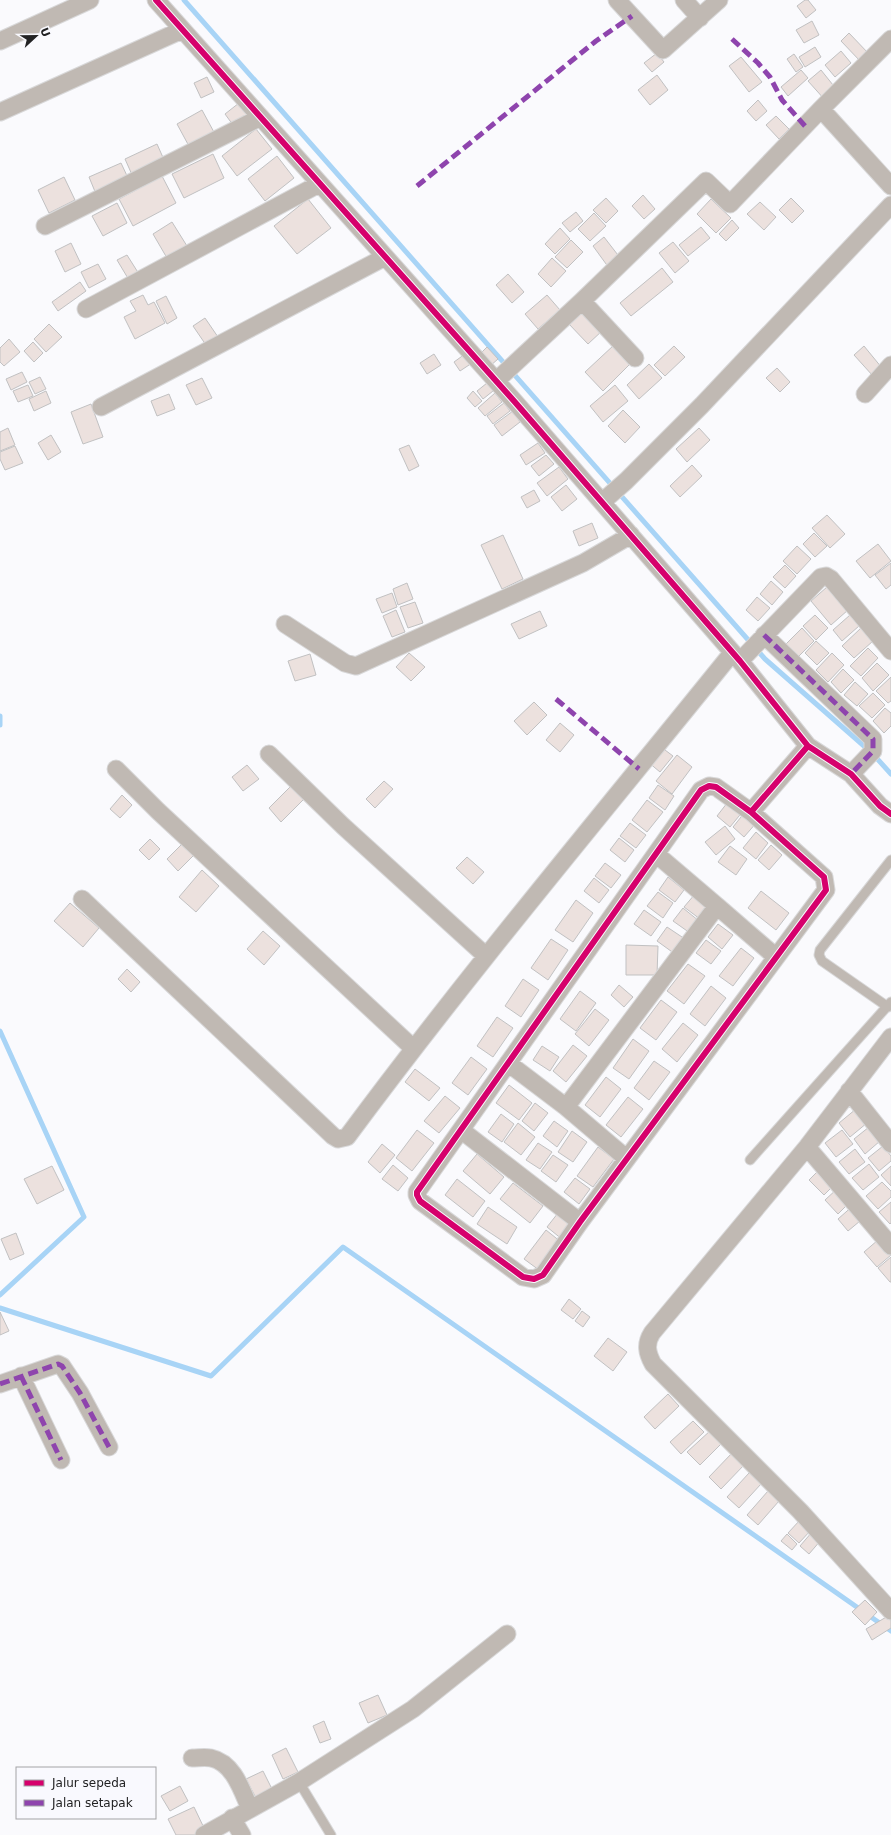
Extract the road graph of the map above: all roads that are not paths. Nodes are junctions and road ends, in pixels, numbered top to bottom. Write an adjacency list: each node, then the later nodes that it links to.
1 (90, 0): 9 (street)
2 (156, 0): 7 (street)
3 (617, 0): 6 (street)
4 (684, 0): 6 (street)
5 (719, 0): 6 (street)
6 (700, 18)
7 (182, 30): 11 (street); 12 (street)
8 (891, 39): 10 (street)
9 (0, 42)
10 (821, 109): 14 (street); 18 (street)
11 (0, 112)
12 (259, 118): 13 (street); 16 (street)
13 (319, 184): 17 (street); 19 (street)
14 (891, 186)
15 (891, 205): 25 (street)
16 (44, 226)
17 (385, 256): 22 (street); 24 (street)
18 (582, 301): 20 (street); 22 (street)
19 (86, 309)
20 (635, 358)
21 (891, 364): 23 (street)
22 (502, 376): 25 (street)
23 (865, 394)
24 (102, 407)
25 (607, 498): 26 (street)
26 (631, 535): 27 (street); 30 (street)
27 (285, 624)
28 (762, 637): 29 (street); 30 (street); 34 (street)
29 (891, 651)
30 (740, 655): 31 (street); 41 (street)
31 (808, 746): 34 (street); 35 (street)
32 (269, 754): 41 (street)
33 (116, 769): 45 (street)
34 (855, 769): 36 (street)
35 (751, 812): 37 (street); 42 (street)
36 (891, 814)
37 (656, 854): 40 (street); 46 (street)
38 (891, 860): 43 (lane)
39 (82, 899): 45 (street)
40 (718, 906): 42 (street); 48 (street)
41 (486, 956): 45 (street)
42 (776, 957): 52 (street)
43 (890, 1004): 53 (lane)
44 (891, 1037): 47 (street)
45 (413, 1048)
46 (508, 1063): 48 (street); 49 (street)
47 (849, 1091): 50 (street); 51 (street)
48 (566, 1107): 52 (street)
49 (461, 1130): 54 (street); 54 (street)
50 (891, 1144)
51 (807, 1146): 55 (street); 60 (street)
52 (626, 1158): 54 (street)
53 (750, 1160)
54 (580, 1222)
55 (891, 1246)
56 (21, 1376): 57 (street); 58 (street); 59 (street)
57 (0, 1384)
58 (109, 1447)
59 (61, 1460)
60 (891, 1611)
61 (507, 1634): 63 (street)
62 (192, 1758): 64 (street)
63 (298, 1782): 64 (street); 68 (lane)
64 (250, 1809): 65 (street)
65 (232, 1818): 66 (street); 67 (street)
66 (204, 1835)
67 (242, 1835)
68 (331, 1835)

